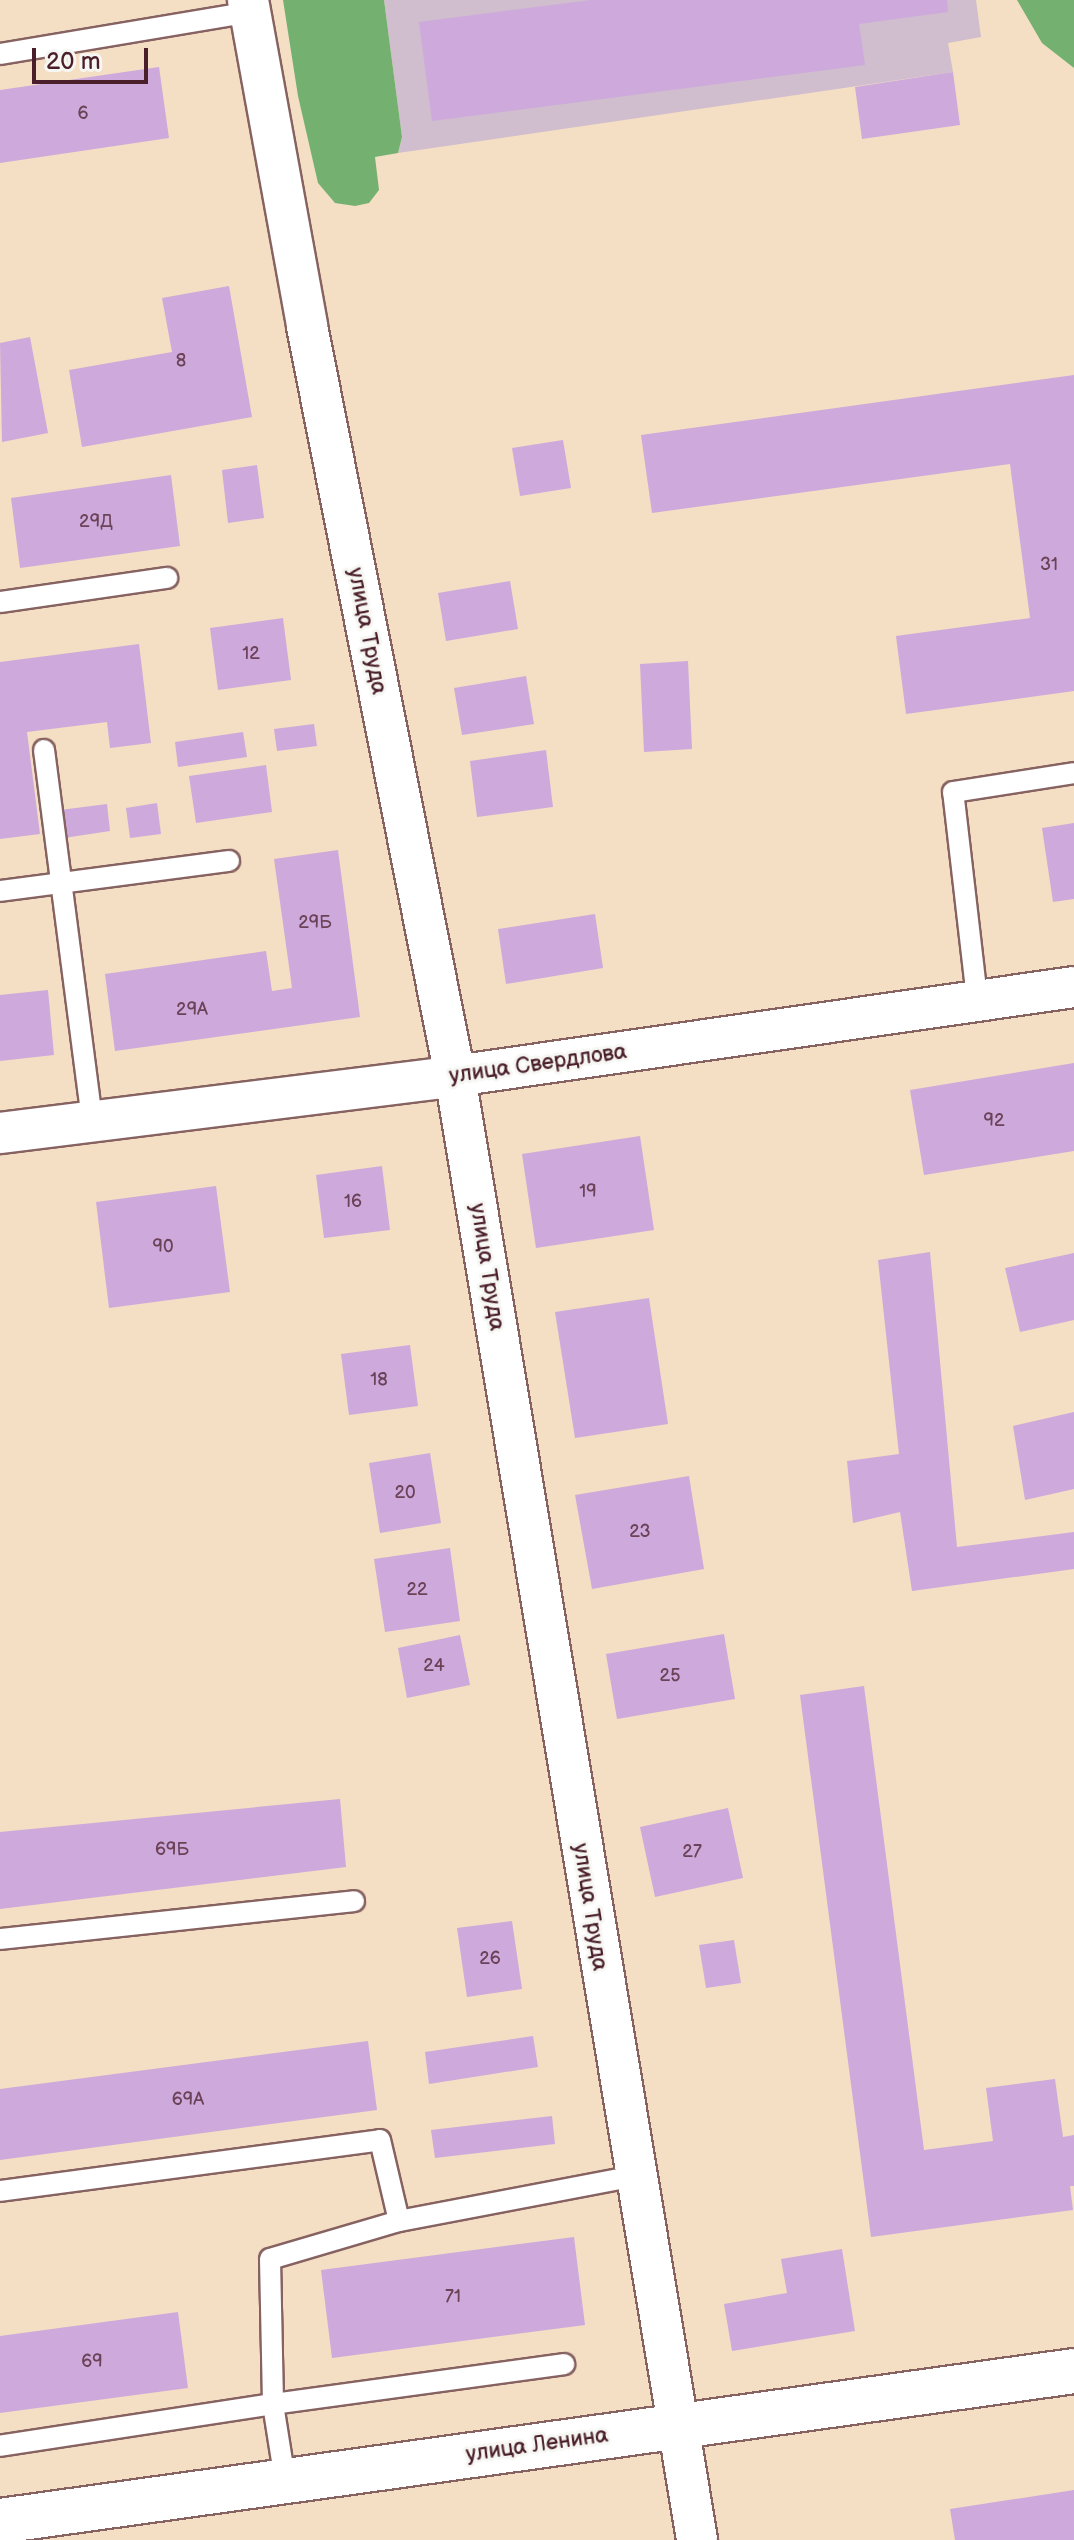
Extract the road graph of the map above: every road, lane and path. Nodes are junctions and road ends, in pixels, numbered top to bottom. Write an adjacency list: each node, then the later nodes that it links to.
1 (249, 6): 2 (lane); 12 (street, улица Труда)
2 (0, 54)
3 (167, 578): 4 (lane)
4 (0, 602)
5 (44, 750): 8 (lane)
6 (1074, 773): 11 (lane)
7 (229, 861): 8 (lane)
8 (61, 885): 9 (lane); 13 (lane)
9 (0, 891)
10 (1074, 987): 11 (street, улица Свердлова)
11 (977, 998): 12 (street, улица Свердлова)
12 (455, 1076): 13 (street, улица Свердлова); 17 (street, улица Труда)
13 (92, 1121): 14 (street, улица Свердлова)
14 (0, 1133)
15 (354, 1901): 16 (lane)
16 (0, 1939)
17 (634, 2176): 19 (lane); 23 (street, улица Труда)
18 (0, 2191): 19 (lane)
19 (399, 2221): 22 (lane)
20 (564, 2364): 22 (lane)
21 (1074, 2371): 23 (street, улица Ленина)
22 (273, 2404): 24 (lane); 25 (lane)
23 (677, 2425): 25 (street, улица Ленина); 27 (street, улица Труда)
24 (0, 2446)
25 (285, 2480): 26 (street, улица Ленина)
26 (0, 2521)
27 (697, 2540)

